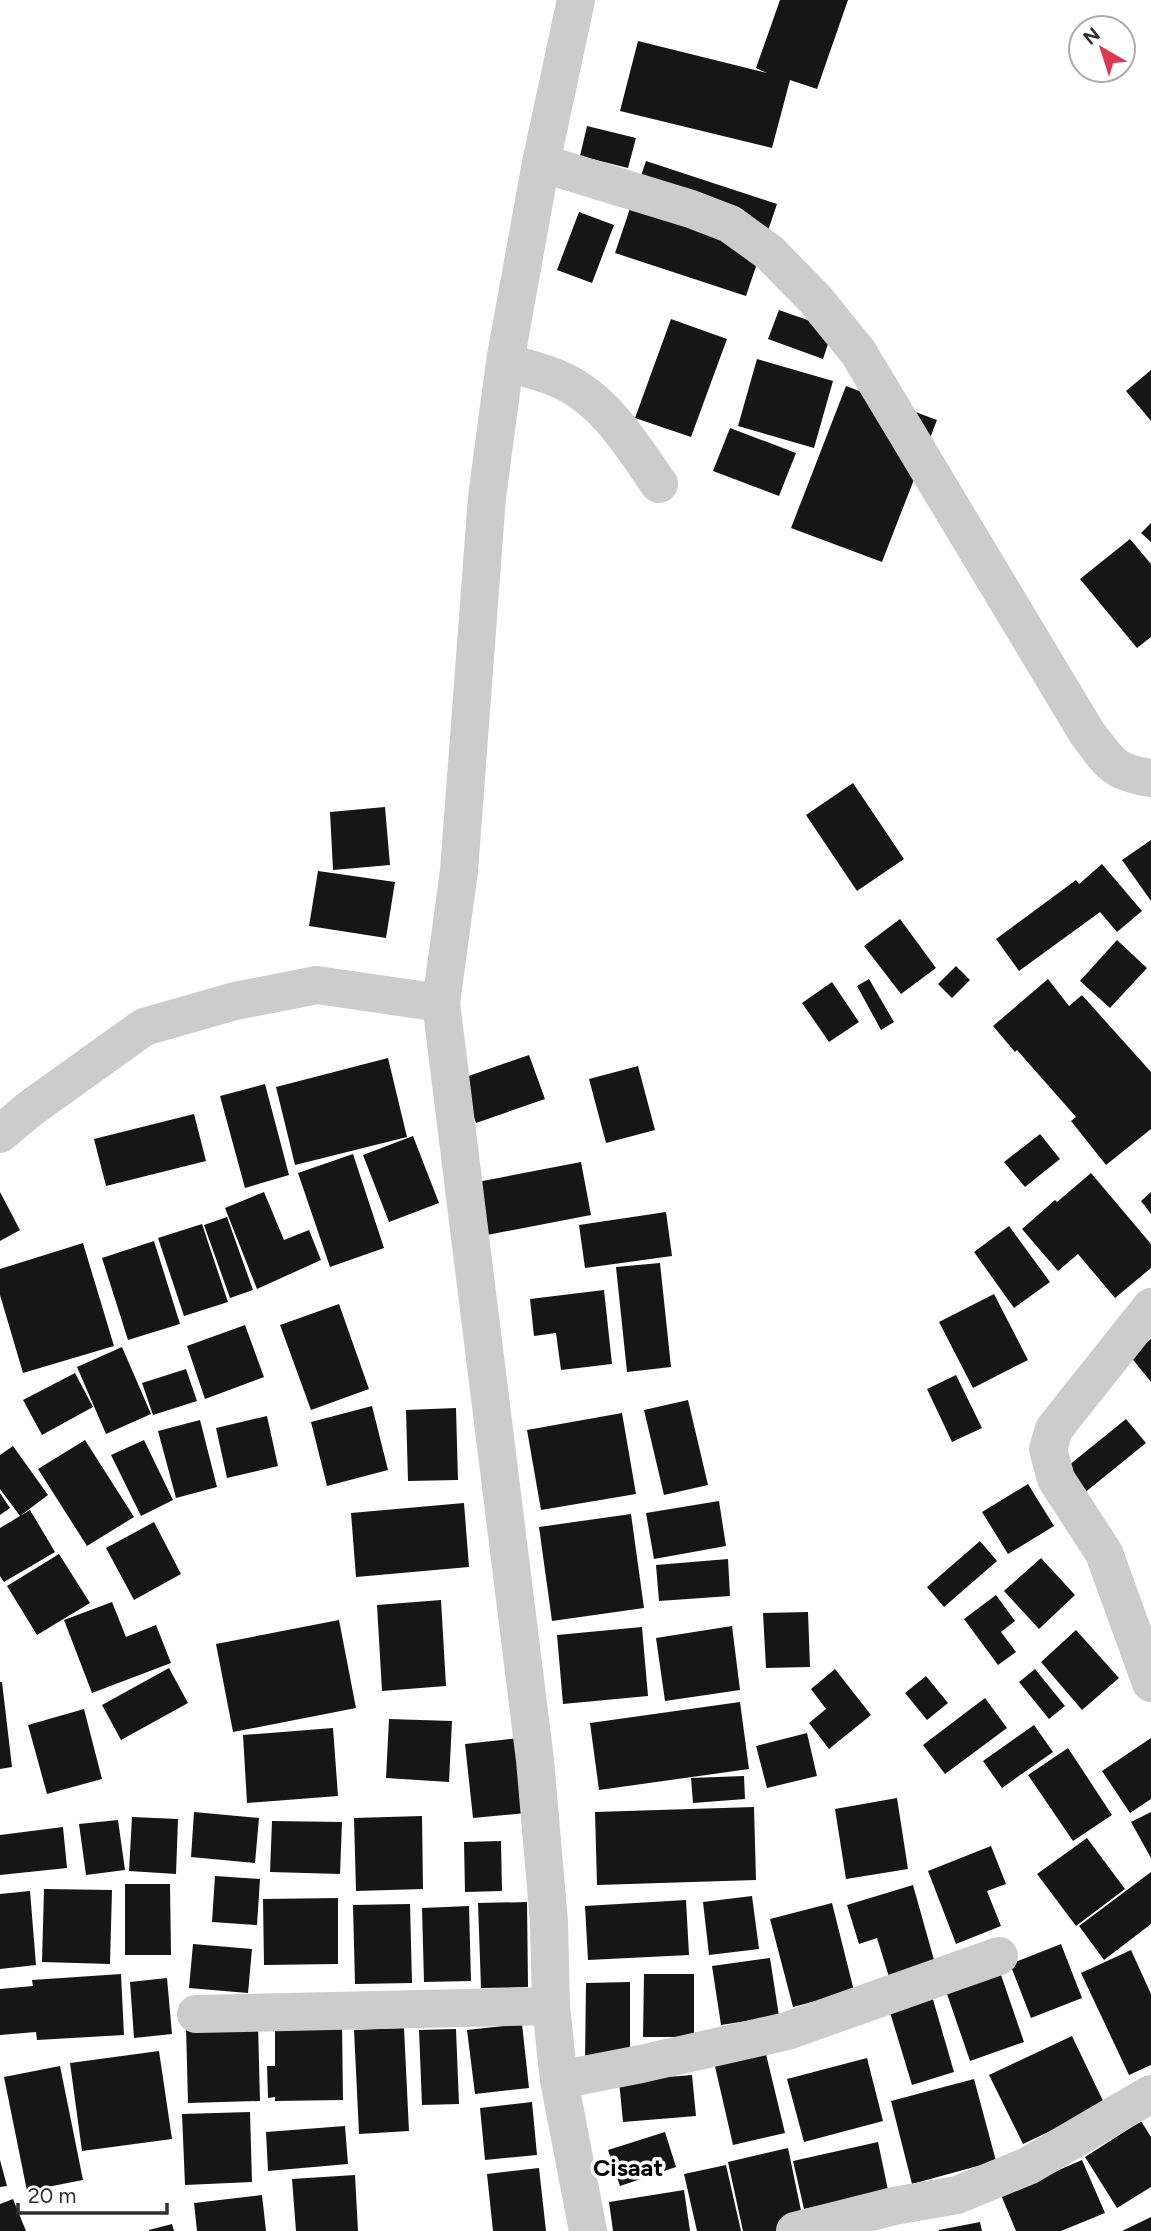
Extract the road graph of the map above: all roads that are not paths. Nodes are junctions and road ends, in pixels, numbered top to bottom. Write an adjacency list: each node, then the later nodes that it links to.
1 (576, 0): 2 (street)
2 (541, 163): 3 (street); 5 (street)
3 (505, 362): 4 (street); 6 (street)
4 (659, 484)
5 (1151, 778)
6 (441, 1003): 7 (street); 11 (street)
7 (0, 1134)
8 (1151, 1307): 9 (street)
9 (1151, 1683)
10 (999, 1956): 13 (street)
11 (551, 2006): 12 (street); 13 (street)
12 (196, 2014)
13 (559, 2080): 15 (street)
14 (1151, 2094): 16 (street)
15 (588, 2231)
16 (795, 2231)

